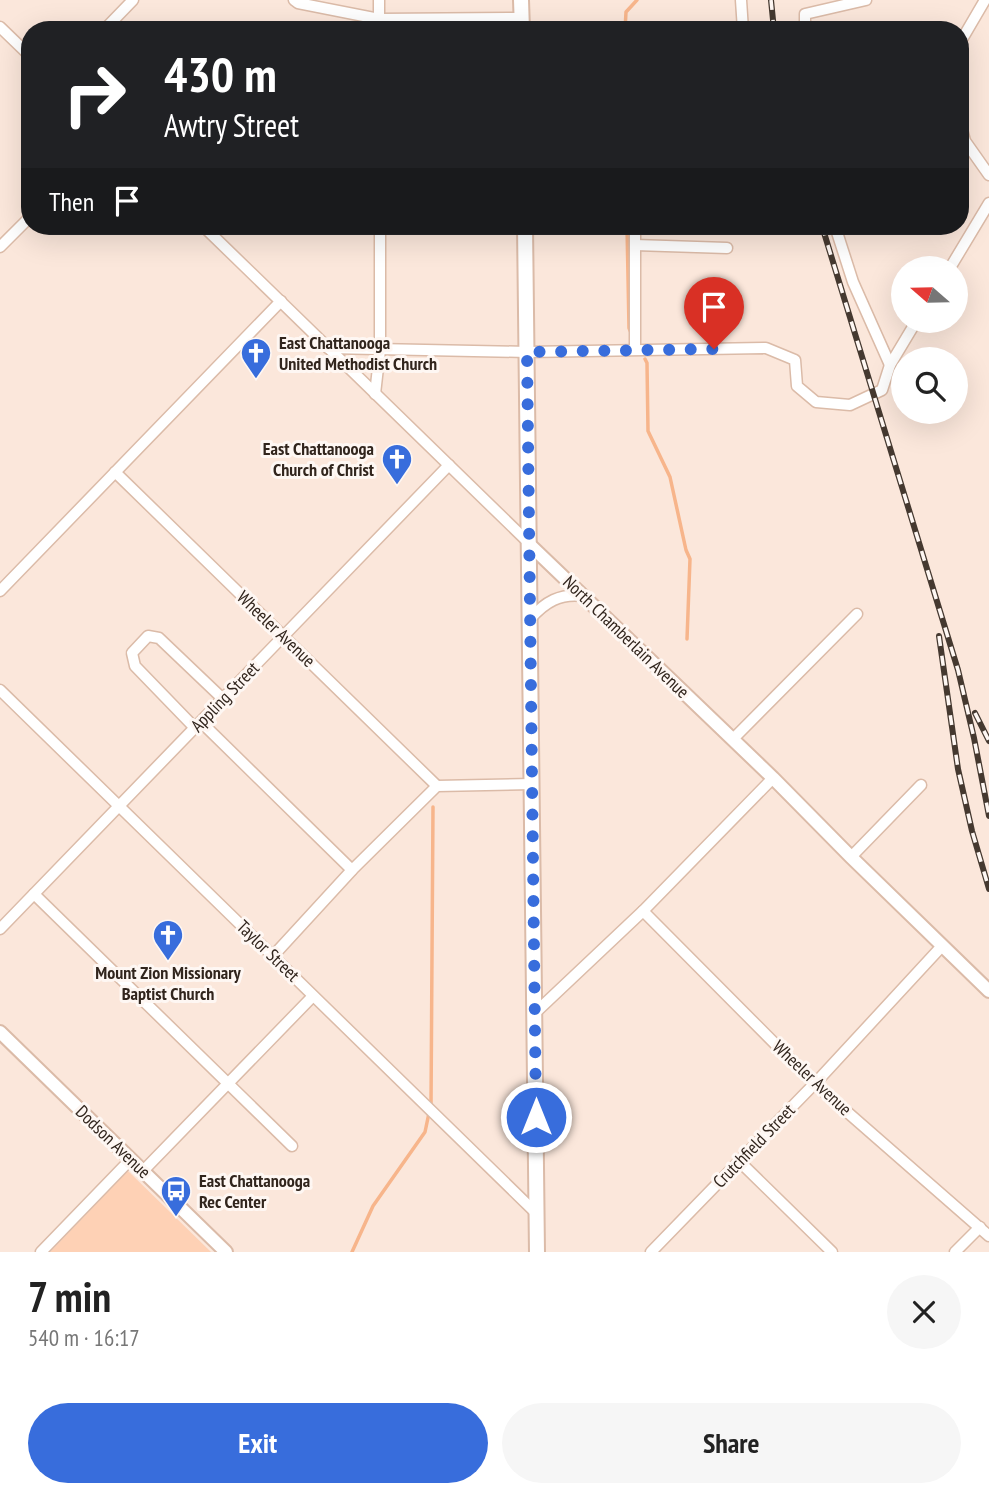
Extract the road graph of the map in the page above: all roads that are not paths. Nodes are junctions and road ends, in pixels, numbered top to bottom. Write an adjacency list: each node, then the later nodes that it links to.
1 (132, 0): 8 (street)
2 (294, 0): 9 (street)
3 (379, 0): 10 (street)
4 (521, 0): 11 (main road)
5 (741, 0): 12 (street)
6 (866, 0): 13 (street)
7 (985, 0): 15 (street)
8 (112, 21)
9 (364, 21)
10 (379, 21)
11 (522, 21)
12 (742, 21)
13 (805, 21)
14 (0, 27): 16 (street)
15 (969, 27)
16 (21, 48)
17 (969, 147): 18 (street)
18 (989, 175)
19 (989, 203): 29 (street)
20 (21, 226): 27 (street)
21 (212, 235): 30 (street, North Chamberlain Avenue)
22 (380, 235): 34 (street)
23 (525, 235): 35 (main road)
24 (635, 235): 26 (street)
25 (838, 235): 36 (street)
26 (635, 245): 28 (street); 33 (street)
27 (0, 247)
28 (727, 248)
29 (957, 256)
30 (281, 301): 32 (street, North Chamberlain Avenue); 39 (street)
31 (909, 333): 36 (street)
32 (328, 348): 34 (street); 37 (street, North Chamberlain Avenue)
33 (635, 349): 35 (street); 36 (street)
34 (380, 350): 35 (street); 37 (street)
35 (527, 352): 40 (main road)
36 (890, 365)
37 (375, 394): 38 (street, North Chamberlain Avenue)
38 (449, 466): 40 (street, North Chamberlain Avenue); 45 (street, Appling Street)
39 (116, 472): 41 (street); 45 (street, Wheeler Avenue)
40 (530, 545): 42 (street, North Chamberlain Avenue); 44 (main road)
41 (0, 591)
42 (583, 596): 44 (street); 49 (street, North Chamberlain Avenue)
43 (857, 614): 49 (street)
44 (530, 619): 51 (main road)
45 (284, 636): 47 (street, Appling Street); 53 (street, Wheeler Avenue)
46 (0, 690): 54 (street, Taylor Street)
47 (223, 699): 48 (street, Appling Street); 48 (street)
48 (198, 725): 54 (street, Appling Street); 56 (street)
49 (733, 739): 50 (street, North Chamberlain Avenue)
50 (773, 778): 55 (street, North Chamberlain Avenue); 58 (street)
51 (532, 783): 53 (street); 64 (main road)
52 (921, 785): 55 (street)
53 (437, 786): 56 (street)
54 (119, 806): 57 (street, Appling Street); 61 (street, Taylor Street)
55 (851, 857): 60 (street, North Chamberlain Avenue)
56 (352, 870): 61 (street)
57 (34, 894): 59 (street, Appling Street); 66 (street)
58 (643, 911): 64 (street); 67 (street, Wheeler Avenue)
59 (0, 929)
60 (942, 947): 62 (street, North Chamberlain Avenue); 67 (street, Crutchfield Street)
61 (273, 956): 63 (street, Taylor Street)
62 (989, 991)
63 (313, 996): 66 (street); 72 (street, Taylor Street)
64 (536, 1012): 72 (main road)
65 (0, 1032): 69 (street, Dodson Avenue)
66 (228, 1083): 68 (street); 71 (street)
67 (814, 1083): 70 (street, Crutchfield Street); 73 (street, Wheeler Avenue)
68 (292, 1146)
69 (131, 1159): 71 (street, Dodson Avenue); 75 (street)
70 (739, 1161): 78 (street, Crutchfield Street); 79 (street)
71 (143, 1171): 76 (street, Dodson Avenue)
72 (536, 1212): 77 (main road)
73 (980, 1227): 74 (street, Wheeler Avenue); 80 (street)
74 (989, 1236)
75 (41, 1252)
76 (226, 1252)
77 (537, 1252)
78 (651, 1252)
79 (832, 1252)
80 (955, 1252)

